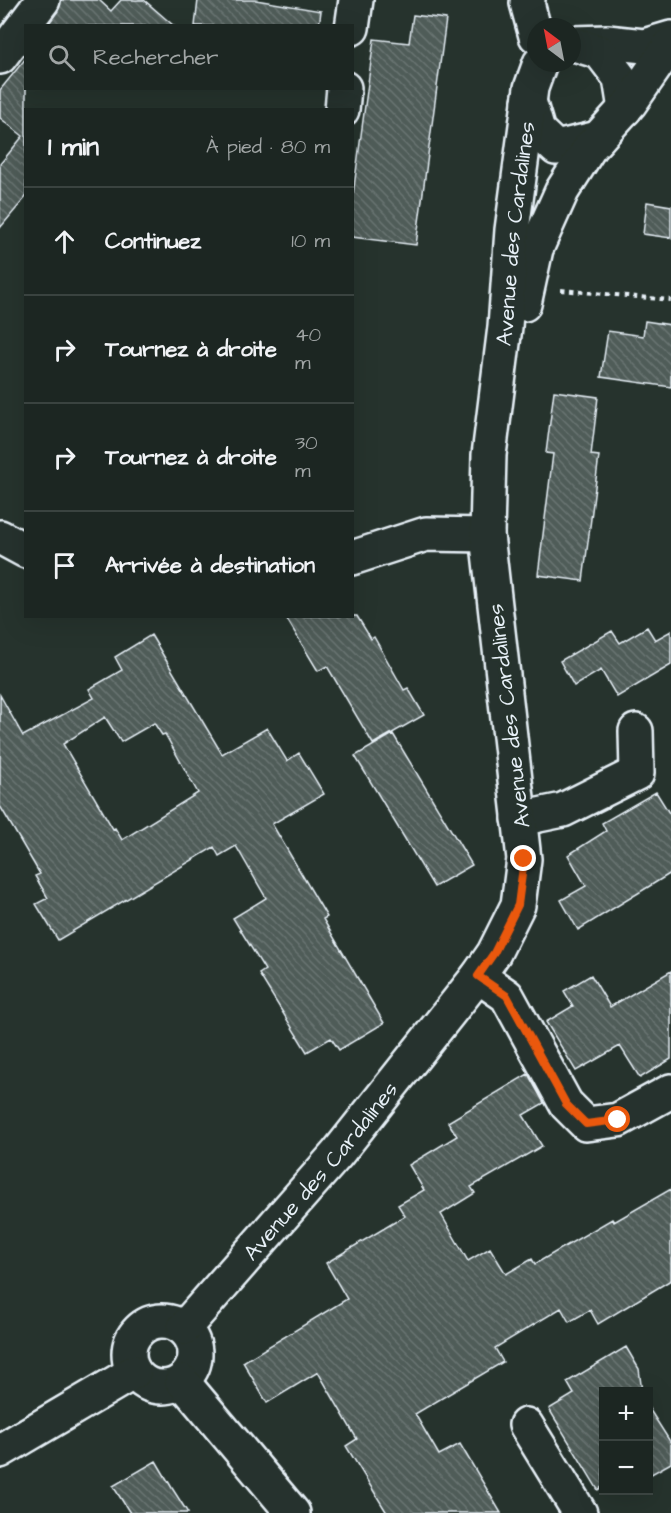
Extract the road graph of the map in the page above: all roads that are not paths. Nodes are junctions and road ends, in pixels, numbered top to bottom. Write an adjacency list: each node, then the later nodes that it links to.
1 (43, 0): 6 (street)
2 (356, 0): 7 (street)
3 (520, 1): 4 (street); 5 (street)
4 (528, 18)
5 (542, 18)
6 (25, 24)
7 (353, 24)
8 (24, 25): 13 (street)
9 (671, 38): 10 (street)
10 (581, 43)
11 (671, 44): 18 (street)
12 (581, 46): 18 (street)
13 (0, 57)
14 (537, 72): 16 (street, Avenue des Cardalines)
15 (344, 90): 17 (street)
16 (530, 101): 19 (street); 20 (street, Avenue des Cardalines)
17 (342, 108)
18 (625, 109): 19 (street)
19 (598, 138): 20 (street)
20 (489, 454): 21 (street, Avenue des Cardalines)
21 (487, 535): 24 (street); 26 (street, Avenue des Cardalines)
22 (0, 537): 23 (street)
23 (24, 550)
24 (354, 557)
25 (636, 731): 26 (street)
26 (519, 819): 27 (street, Avenue des Cardalines)
27 (478, 976): 28 (street); 29 (street, Avenue des Cardalines)
28 (671, 1091)
29 (184, 1328): 30 (street); 31 (street)
30 (134, 1372): 31 (street); 33 (street)
31 (183, 1381): 34 (street)
32 (526, 1425): 35 (street)
33 (0, 1451)
34 (293, 1513)
35 (580, 1513)

